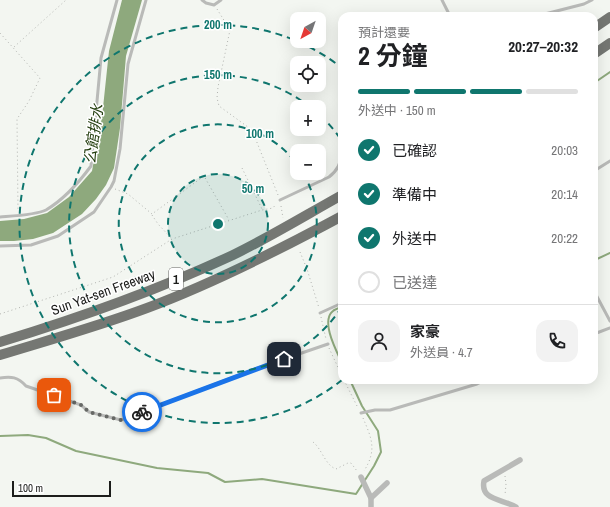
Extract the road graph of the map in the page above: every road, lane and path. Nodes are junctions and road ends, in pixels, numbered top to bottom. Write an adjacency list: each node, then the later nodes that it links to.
1 (66, 0): 15 (path)
2 (117, 0): 26 (lane)
3 (146, 0): 21 (lane)
4 (202, 0): 8 (lane)
5 (221, 0): 8 (lane)
6 (442, 0): 9 (lane)
7 (592, 0): 10 (lane)
8 (214, 5): 23 (path)
9 (448, 12)
10 (553, 12)
11 (610, 17): 12 (highway)
12 (598, 25)
13 (0, 33): 15 (path)
14 (610, 43): 16 (highway)
15 (13, 47): 26 (path)
16 (598, 51)
17 (610, 161): 20 (lane)
18 (242, 168): 24 (path)
19 (338, 168): 23 (lane)
20 (598, 168)
21 (111, 187): 25 (path); 32 (lane)
22 (338, 197): 40 (highway, Sun Yat-sen Freeway / 1)
23 (280, 200): 24 (path); 28 (path)
24 (262, 210): 30 (path)
25 (152, 214): 30 (path); 31 (path)
26 (18, 216): 27 (lane)
27 (0, 217)
28 (283, 218)
29 (338, 218): 42 (highway, Sun Yat-sen Freeway / 1)
30 (230, 220): 31 (path)
31 (172, 239): 36 (path)
32 (0, 246)
33 (598, 298): 37 (lane)
34 (338, 305): 35 (lane)
35 (320, 313)
36 (0, 314)
37 (610, 321)
38 (610, 328): 39 (lane)
39 (598, 332)
40 (0, 342)
41 (328, 344): 43 (lane)
42 (0, 355)
43 (0, 378)
44 (346, 384): 46 (path)
45 (477, 384): 46 (lane)
46 (361, 413): 50 (path)
47 (313, 442): 50 (path)
48 (520, 460): 49 (street)
49 (503, 470): 53 (path); 53 (street)
50 (361, 477): 52 (street)
51 (387, 484): 52 (street)
52 (371, 498): 54 (street)
53 (504, 502): 55 (street)
54 (371, 507)
55 (516, 507)

